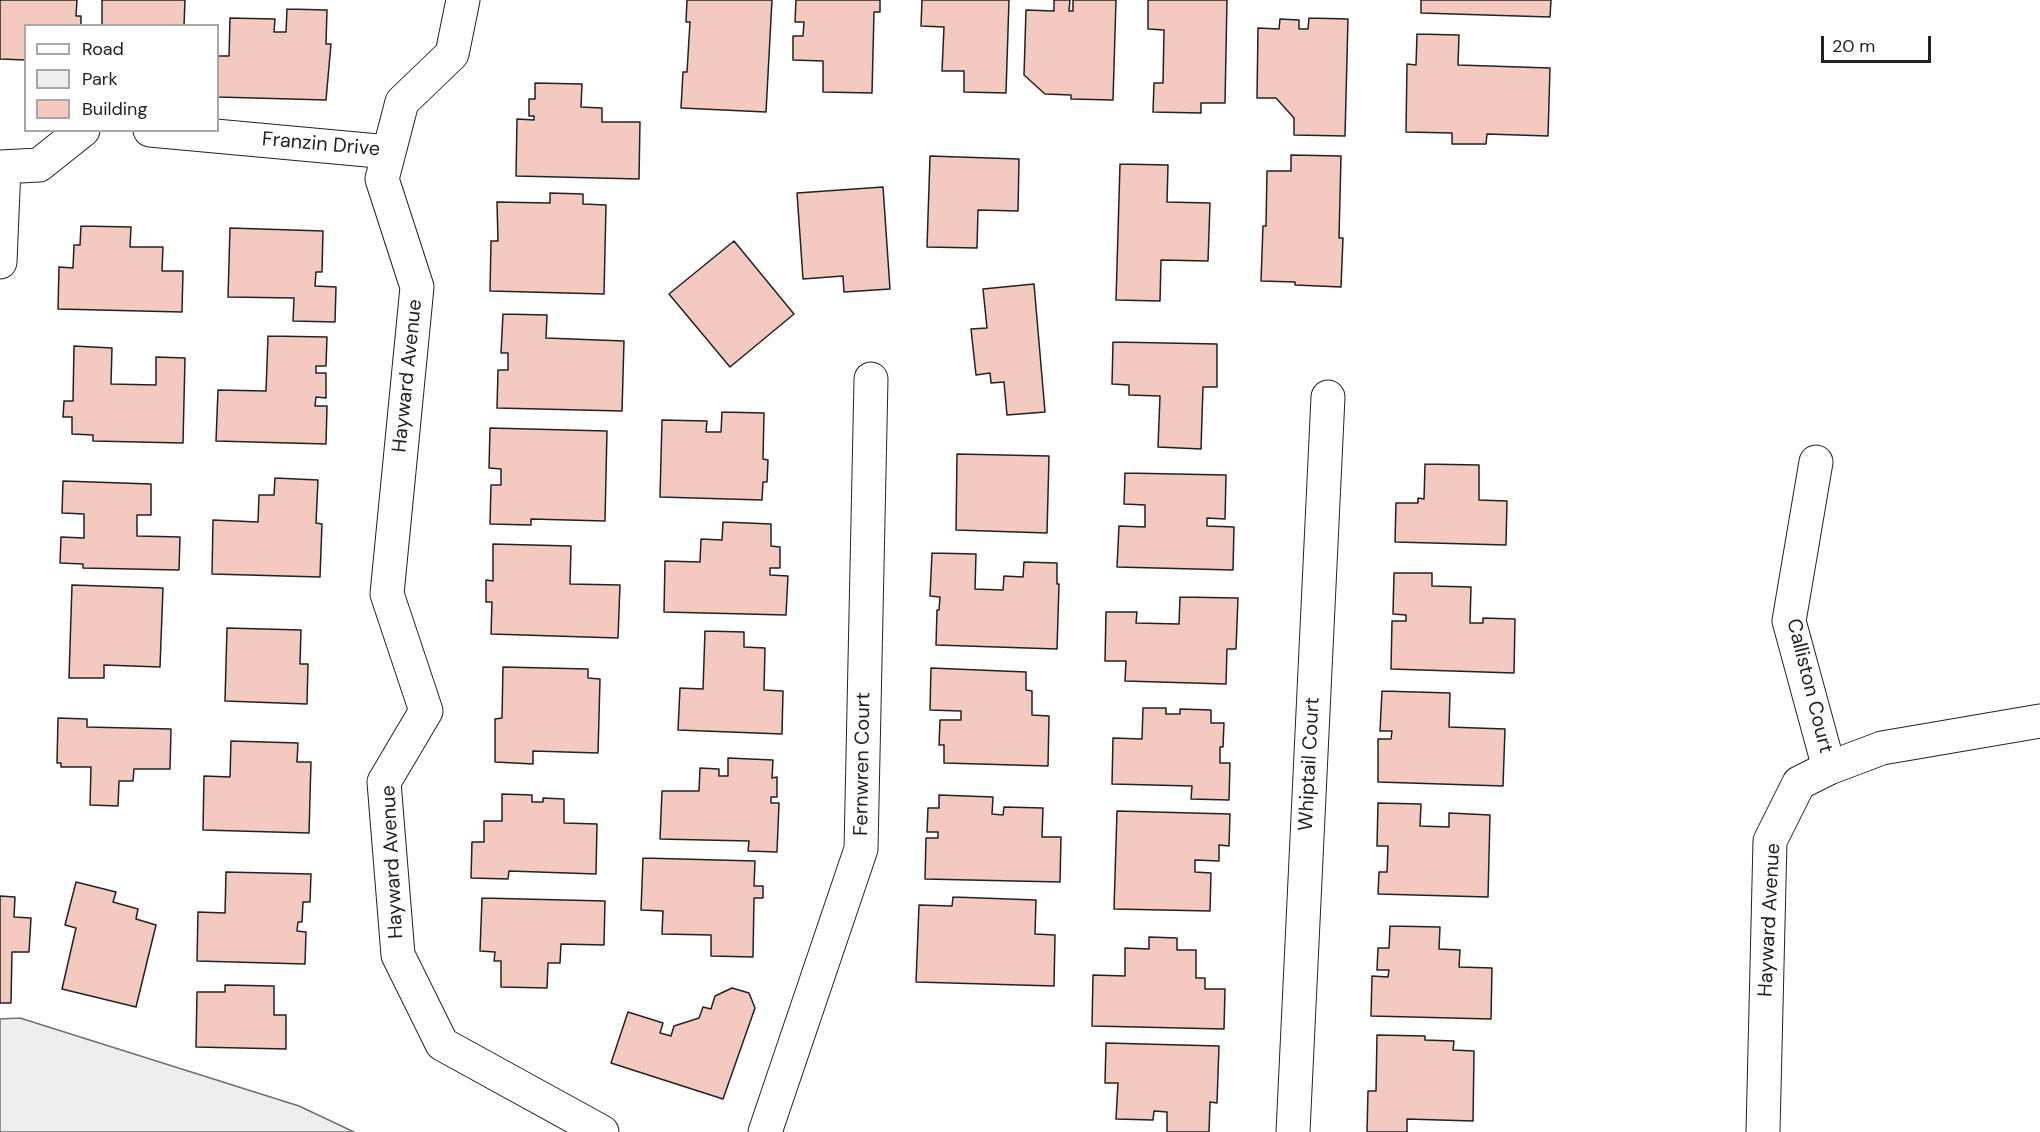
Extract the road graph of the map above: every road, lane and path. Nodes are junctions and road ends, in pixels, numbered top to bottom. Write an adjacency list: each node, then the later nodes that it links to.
1 (463, 0): 4 (street, Franzin Drive)
2 (80, 132): 5 (street)
3 (172, 132): 4 (street, Franzin Drive)
4 (389, 152): 12 (street, Hayward Avenue)
5 (2, 167): 6 (street)
6 (0, 262)
7 (871, 379): 13 (street, Fernwren Court)
8 (1328, 397): 14 (street, Whiptail Court)
9 (1816, 462): 11 (street, Calliston Court)
10 (2040, 721): 11 (street, Hayward Avenue)
11 (1829, 768): 15 (street, Hayward Avenue)
12 (602, 1132)
13 (765, 1132)
14 (1293, 1132)
15 (1763, 1132)

